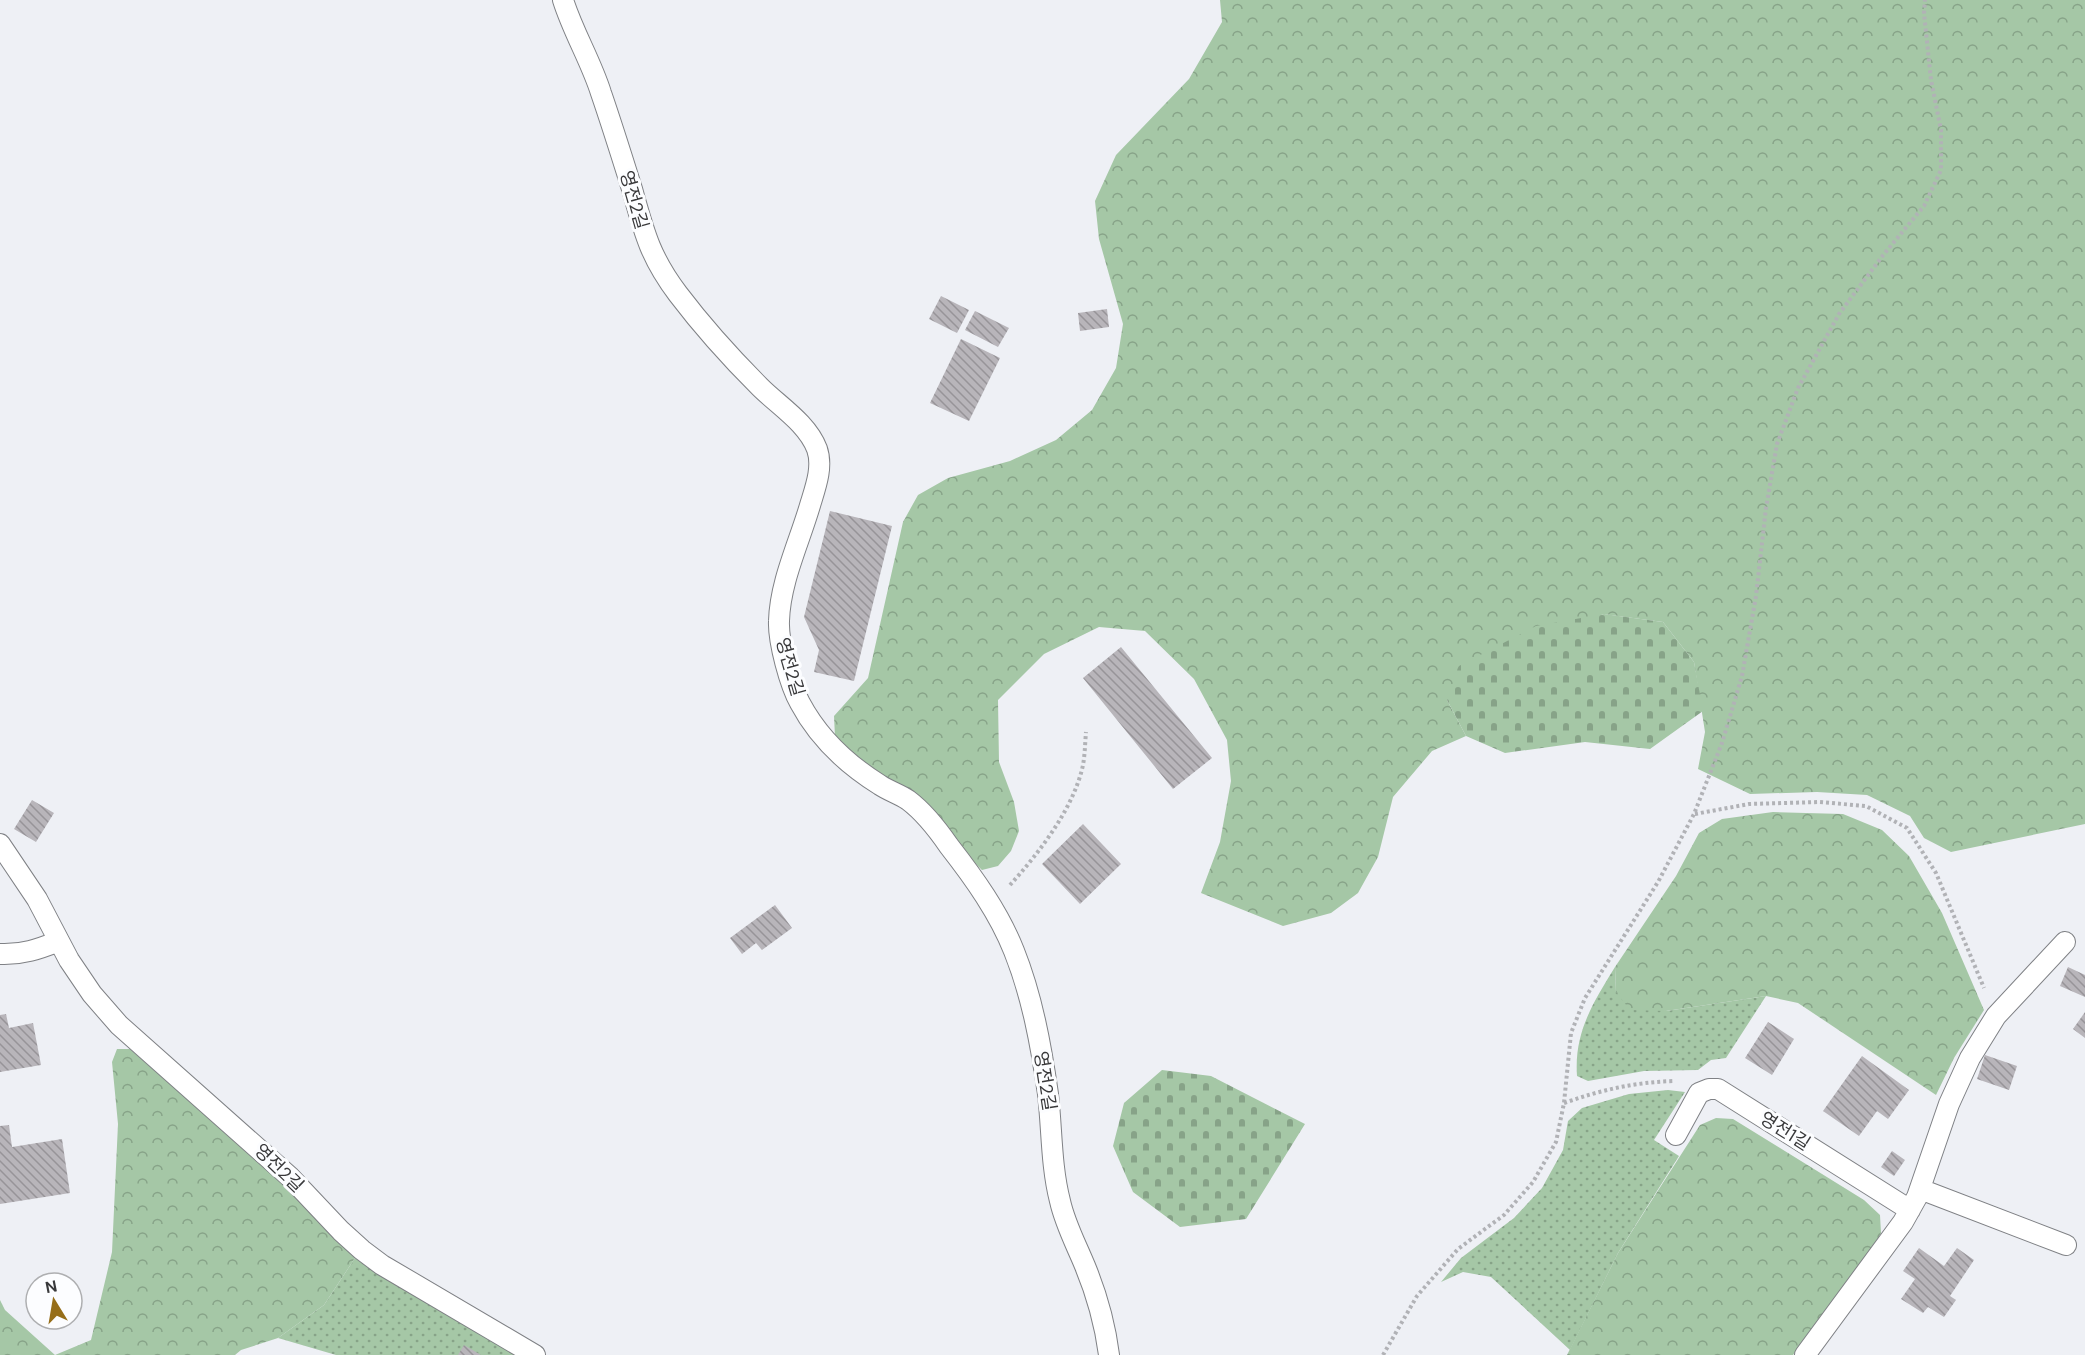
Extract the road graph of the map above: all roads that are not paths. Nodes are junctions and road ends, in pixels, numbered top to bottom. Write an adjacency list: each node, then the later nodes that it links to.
1 (563, 0): 11 (lane, 영전2길)
2 (0, 844): 3 (lane, 영전2길)
3 (59, 941): 5 (lane); 10 (lane, 영전2길)
4 (2065, 942): 7 (lane)
5 (0, 954)
6 (1676, 1135): 8 (lane, 영전1길)
7 (1920, 1190): 8 (lane); 9 (lane)
8 (1910, 1210): 12 (lane)
9 (2066, 1245)
10 (535, 1355)
11 (1110, 1355)
12 (1806, 1355)

